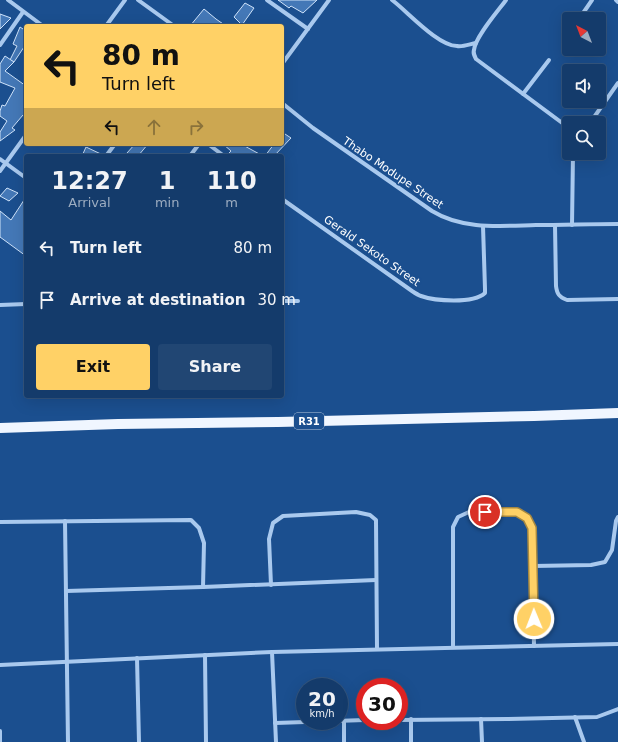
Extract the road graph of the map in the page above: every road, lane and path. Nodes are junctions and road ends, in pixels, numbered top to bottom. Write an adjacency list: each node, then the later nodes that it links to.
1 (8, 0): 9 (street)
2 (125, 0): 12 (street)
3 (138, 0): 13 (street)
4 (267, 0): 14 (street)
5 (329, 0): 14 (street)
6 (392, 0): 15 (street)
7 (506, 0): 15 (street)
8 (592, 0): 10 (street)
9 (24, 12): 11 (street); 16 (street)
10 (583, 12)
11 (40, 24)
12 (107, 24)
13 (171, 24)
14 (308, 29): 18 (street)
15 (476, 43): 20 (street)
16 (0, 45)
17 (549, 60): 20 (street)
18 (284, 61)
19 (618, 83): 22 (street)
20 (523, 94): 23 (street)
21 (284, 105): 36 (street, Thabo Modupe Street)
22 (595, 116)
23 (562, 123)
24 (24, 138): 29 (street)
25 (211, 146): 26 (street)
26 (221, 154)
27 (0, 159): 29 (street)
28 (573, 160): 33 (street)
29 (6, 163): 30 (street); 31 (street)
30 (0, 171)
31 (24, 176)
32 (284, 200): 36 (street, Gerald Sekoto Street)
33 (572, 224): 34 (street, Thabo Modupe Street); 35 (street, Thabo Modupe Street)
34 (618, 224)
35 (555, 225): 36 (street, Thabo Modupe Street); 37 (street)
36 (484, 226)
37 (618, 299)
38 (284, 301): 39 (street)
39 (298, 301)
40 (24, 304): 41 (street)
41 (0, 305)
42 (618, 413): 43 (main road, R31)
43 (0, 428)
44 (618, 518): 47 (street)
45 (65, 521): 46 (street); 50 (street); 51 (street)
46 (0, 522)
47 (533, 566): 53 (street); 54 (street)
48 (376, 580): 49 (street); 49 (street); 55 (street)
49 (271, 585): 50 (street)
50 (203, 587): 51 (street)
51 (66, 591): 59 (street)
52 (618, 644): 53 (street)
53 (534, 646): 54 (street)
54 (453, 648): 55 (street)
55 (377, 649): 56 (street)
56 (272, 652): 57 (street); 67 (street)
57 (205, 655): 58 (street); 73 (street)
58 (137, 658): 59 (street); 72 (street)
59 (67, 661): 60 (street); 71 (street)
60 (0, 664)
61 (618, 709): 62 (street)
62 (575, 717): 65 (street); 78 (street)
63 (408, 719): 64 (street)
64 (411, 719): 65 (street); 76 (street)
65 (481, 719): 77 (street)
66 (296, 722): 67 (street)
67 (275, 723): 74 (street)
68 (344, 730): 75 (street)
69 (0, 731): 70 (street)
70 (0, 742)
71 (68, 742)
72 (139, 742)
73 (206, 742)
74 (276, 742)
75 (344, 742)
76 (412, 742)
77 (482, 742)
78 (584, 742)

